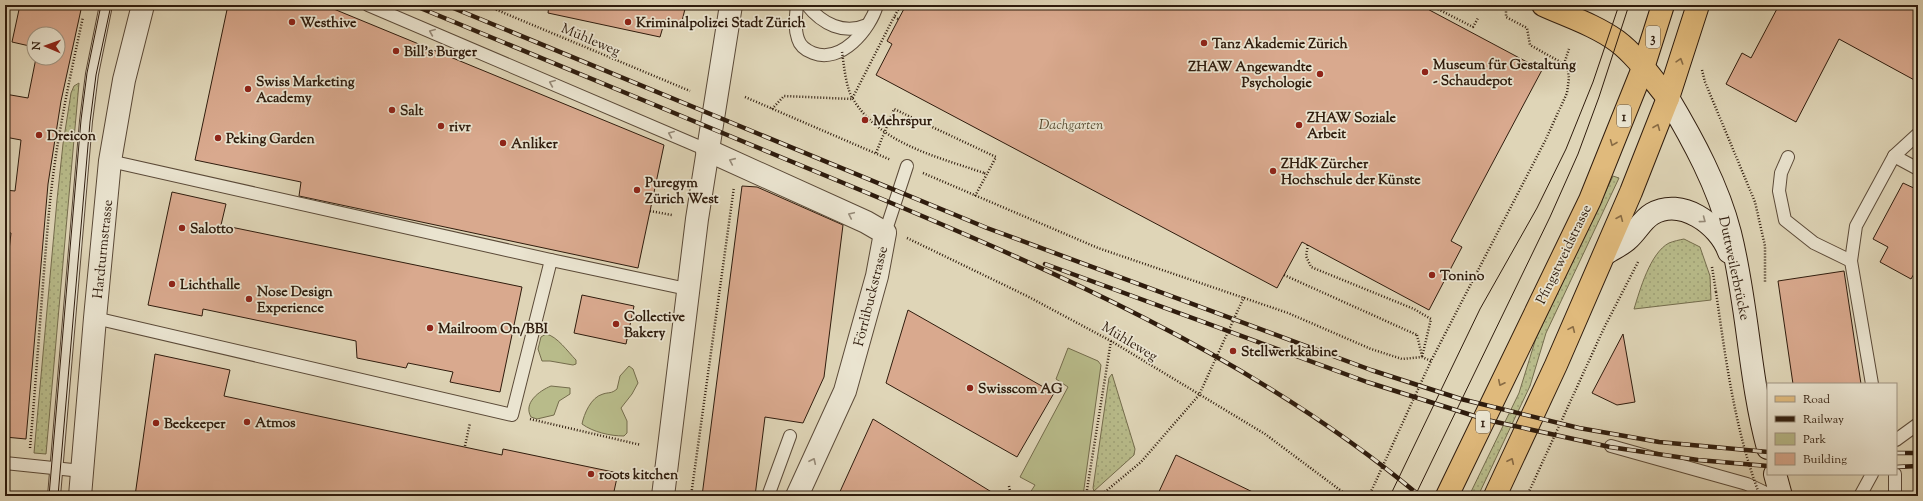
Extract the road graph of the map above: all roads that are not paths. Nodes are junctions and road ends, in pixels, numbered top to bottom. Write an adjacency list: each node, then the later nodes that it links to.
1 (106, 5): 35 (lane, Hardturmstrasse)
2 (143, 5): 18 (street, Hardturmstrasse)
3 (368, 5): 15 (lane, one-way to 3)
4 (730, 5): 15 (street)
5 (797, 5): 7 (lane)
6 (807, 5): 8 (lane)
7 (877, 5)
8 (884, 5)
9 (1543, 5): 12 (main road)
10 (1663, 5): 12 (main road, Pfingstweidstrasse / 3)
11 (1698, 5): 13 (main road, one-way to 11)
12 (1644, 68): 13 (main road); 45 (main road, Pfingstweidstrasse / 1, one-way to 45)
13 (1668, 98): 22 (main road, one-way to 13); 26 (street, Duttweilerbrücke)
14 (1918, 134): 16 (lane)
15 (707, 150): 21 (street, Förrlibuckstrasse, one-way to 15); 25 (street)
16 (1894, 156): 20 (lane); 24 (lane)
17 (1788, 157): 24 (lane)
18 (110, 162): 23 (lane); 27 (street, Hardturmstrasse)
19 (907, 166): 21 (lane)
20 (1918, 169)
21 (885, 233): 44 (street, Förrlibuckstrasse, one-way to 21)
22 (1605, 254): 26 (street, one-way to 26); 46 (main road, one-way to 22)
23 (551, 260): 25 (lane); 27 (lane)
24 (1851, 262): 28 (lane)
25 (687, 289): 42 (street)
26 (1742, 289): 32 (street, Duttweilerbrücke)
27 (95, 318): 36 (street, Hardturmstrasse)
28 (1872, 383)
29 (1918, 424): 31 (lane)
30 (790, 436): 43 (lane)
31 (1897, 439)
32 (1767, 444)
33 (1611, 446): 47 (lane)
34 (5, 463): 35 (lane)
35 (56, 468): 36 (lane); 40 (lane, Hardturmstrasse)
36 (82, 471): 41 (street, Hardturmstrasse)
37 (1775, 475): 48 (street)
38 (1871, 475): 49 (lane)
39 (1895, 475): 50 (lane)
40 (54, 496)
41 (80, 496)
42 (663, 496)
43 (768, 496)
44 (797, 496)
45 (1447, 496)
46 (1495, 496)
47 (1772, 496)
48 (1781, 496)
49 (1860, 496)
50 (1895, 496)

